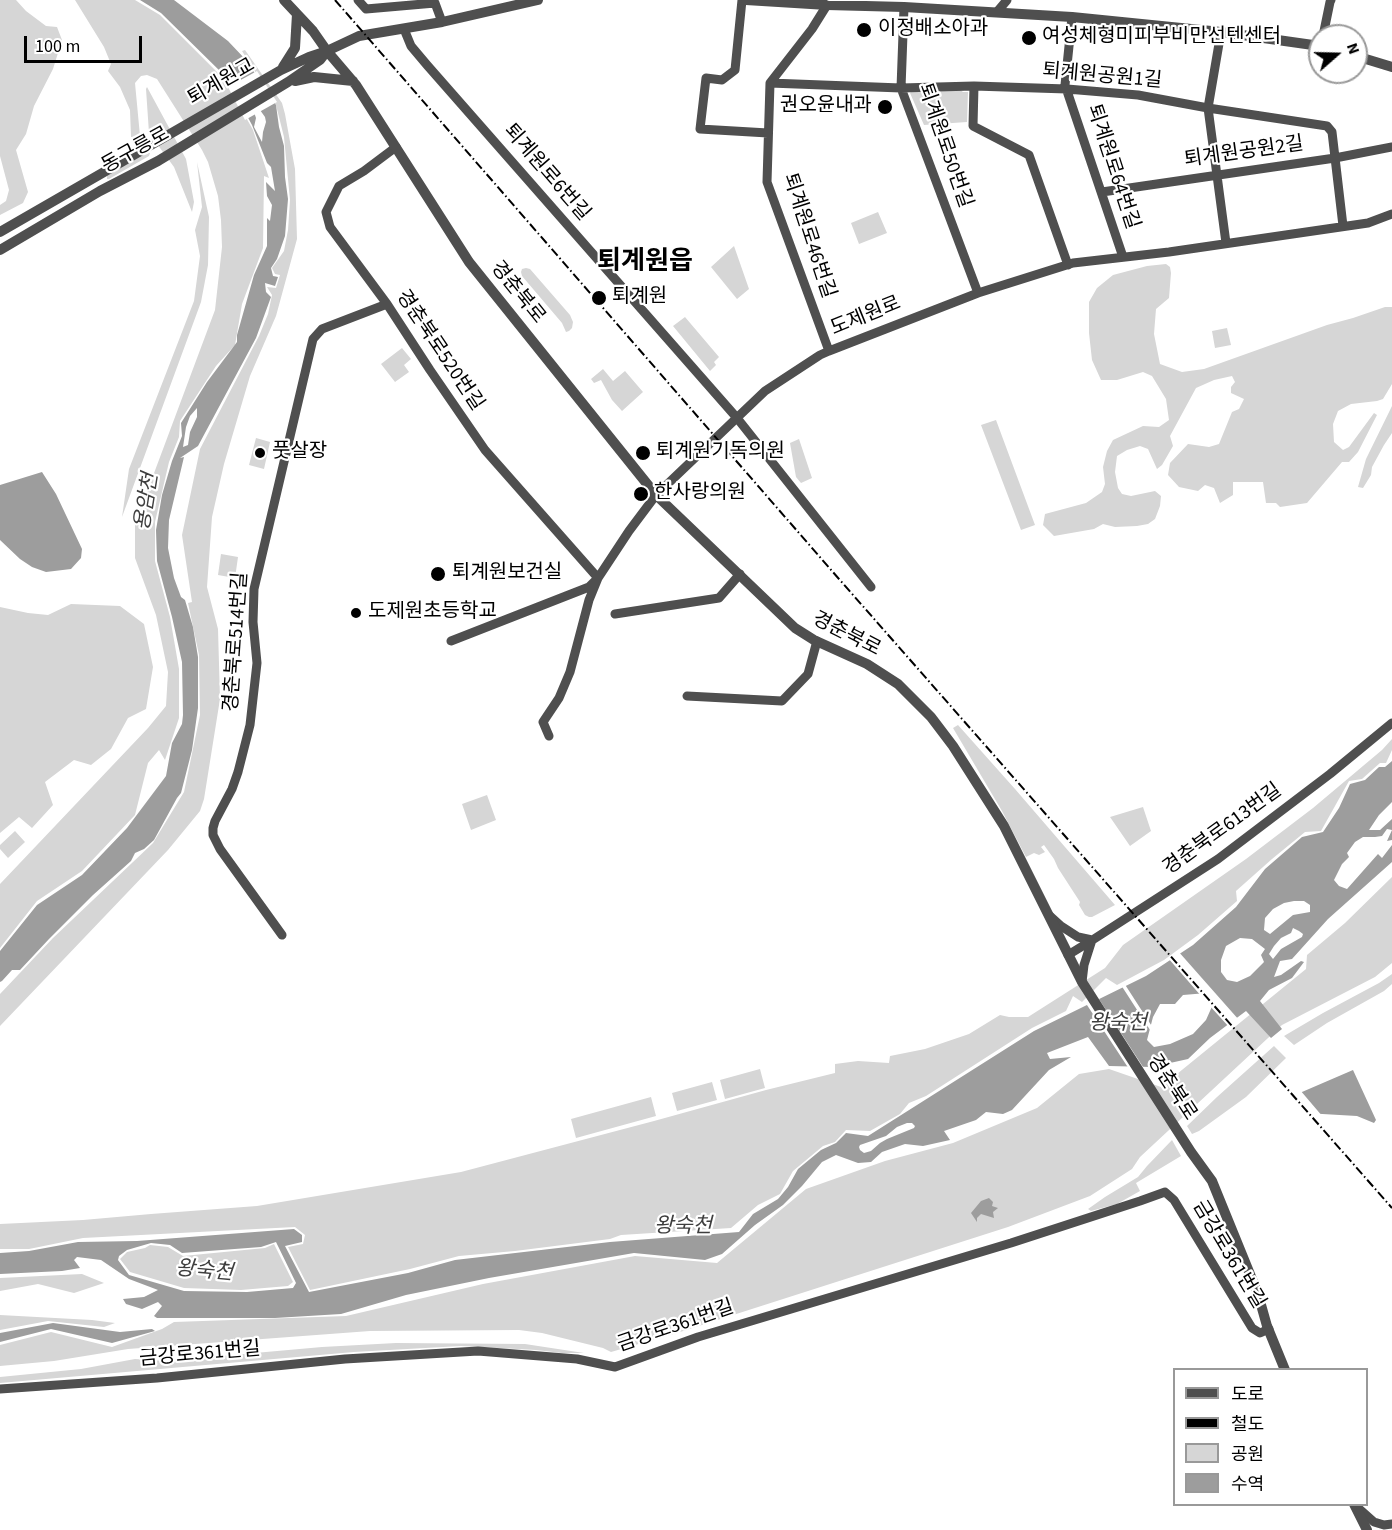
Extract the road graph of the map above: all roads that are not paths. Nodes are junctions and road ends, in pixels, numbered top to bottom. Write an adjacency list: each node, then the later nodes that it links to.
1 (284, 0): 10 (street, 경춘북로)
2 (358, 0): 12 (street)
3 (538, 0): 12 (street)
4 (744, 0): 7 (street); 28 (street)
5 (1007, 0): 9 (street)
6 (1331, 0): 13 (street)
7 (827, 5): 8 (street); 23 (street)
8 (904, 7): 9 (street); 25 (street, 퇴계원로50번길)
9 (997, 12): 11 (street)
10 (297, 14): 17 (street, 경춘북로); 21 (street)
11 (1072, 17): 15 (street); 26 (street, 퇴계원로64번길)
12 (442, 22): 14 (street)
13 (1325, 24)
14 (404, 29): 17 (street); 45 (street, 퇴계원로6번길)
15 (1221, 32): 16 (street); 27 (street)
16 (1308, 44)
17 (327, 51): 19 (street); 22 (street, 경춘북로)
18 (1368, 60): 20 (street)
19 (312, 66): 21 (street, 퇴계원교); 22 (street); 39 (street, 동구릉로)
20 (1392, 67)
21 (281, 70): 29 (street, 퇴계원교)
22 (353, 81): 30 (street, 경춘북로)
23 (770, 83): 25 (street, 퇴계원공원1길); 28 (street, 퇴계원로46번길)
24 (974, 86): 25 (street, 퇴계원공원1길); 26 (street, 퇴계원공원1길); 41 (street)
25 (901, 88): 42 (street, 퇴계원로50번길)
26 (1067, 90): 27 (street, 퇴계원공원1길); 34 (street, 퇴계원로64번길)
27 (1208, 108): 32 (street, 퇴계원공원1길); 33 (street)
28 (768, 134): 44 (street, 퇴계원로46번길)
29 (151, 146): 37 (street, 동구릉로)
30 (396, 147): 43 (street, 경춘북로520번길); 46 (street, 경춘북로)
31 (1392, 147): 32 (street, 퇴계원공원2길)
32 (1335, 158): 33 (street, 퇴계원공원2길); 36 (street, 퇴계원공원1길)
33 (1217, 175): 34 (street, 퇴계원공원2길); 38 (street)
34 (1102, 192): 40 (street, 퇴계원로64번길)
35 (1392, 214): 36 (street, 도제원로)
36 (1343, 226): 38 (street, 도제원로)
37 (0, 232)
38 (1226, 243): 40 (street, 도제원로)
39 (0, 250)
40 (1123, 257): 41 (street, 도제원로)
41 (1068, 265): 42 (street, 도제원로)
42 (978, 293): 44 (street, 도제원로)
43 (387, 304): 48 (street, 경춘북로520번길); 57 (street, 경춘북로514번길)
44 (829, 351): 45 (street, 도제원로)
45 (737, 418): 46 (street, 도제원로); 49 (street, 퇴계원로6번길)
46 (656, 495): 47 (street, 경춘북로); 48 (street, 도제원로)
47 (740, 574): 50 (street); 52 (street, 경춘북로)
48 (598, 578): 51 (street, 도제원로); 55 (street)
49 (872, 587)
50 (615, 614)
51 (451, 641)
52 (817, 641): 53 (street); 56 (street, 경춘북로)
53 (687, 696)
54 (1392, 723): 58 (street, 경춘북로613번길)
55 (549, 736)
56 (1047, 913): 58 (street); 59 (street, 경춘북로)
57 (282, 935)
58 (1092, 940): 59 (street, 경춘북로613번길); 60 (street)
59 (1068, 955): 60 (street, 경춘북로)
60 (1082, 982): 61 (street, 경춘북로)
61 (1269, 1329): 62 (street, 경춘북로); 63 (street, 금강로361번길)
62 (1285, 1368)
63 (0, 1389)
64 (1356, 1506): 67 (street)
65 (1357, 1506): 66 (street)
66 (1392, 1524)
67 (1367, 1530)

